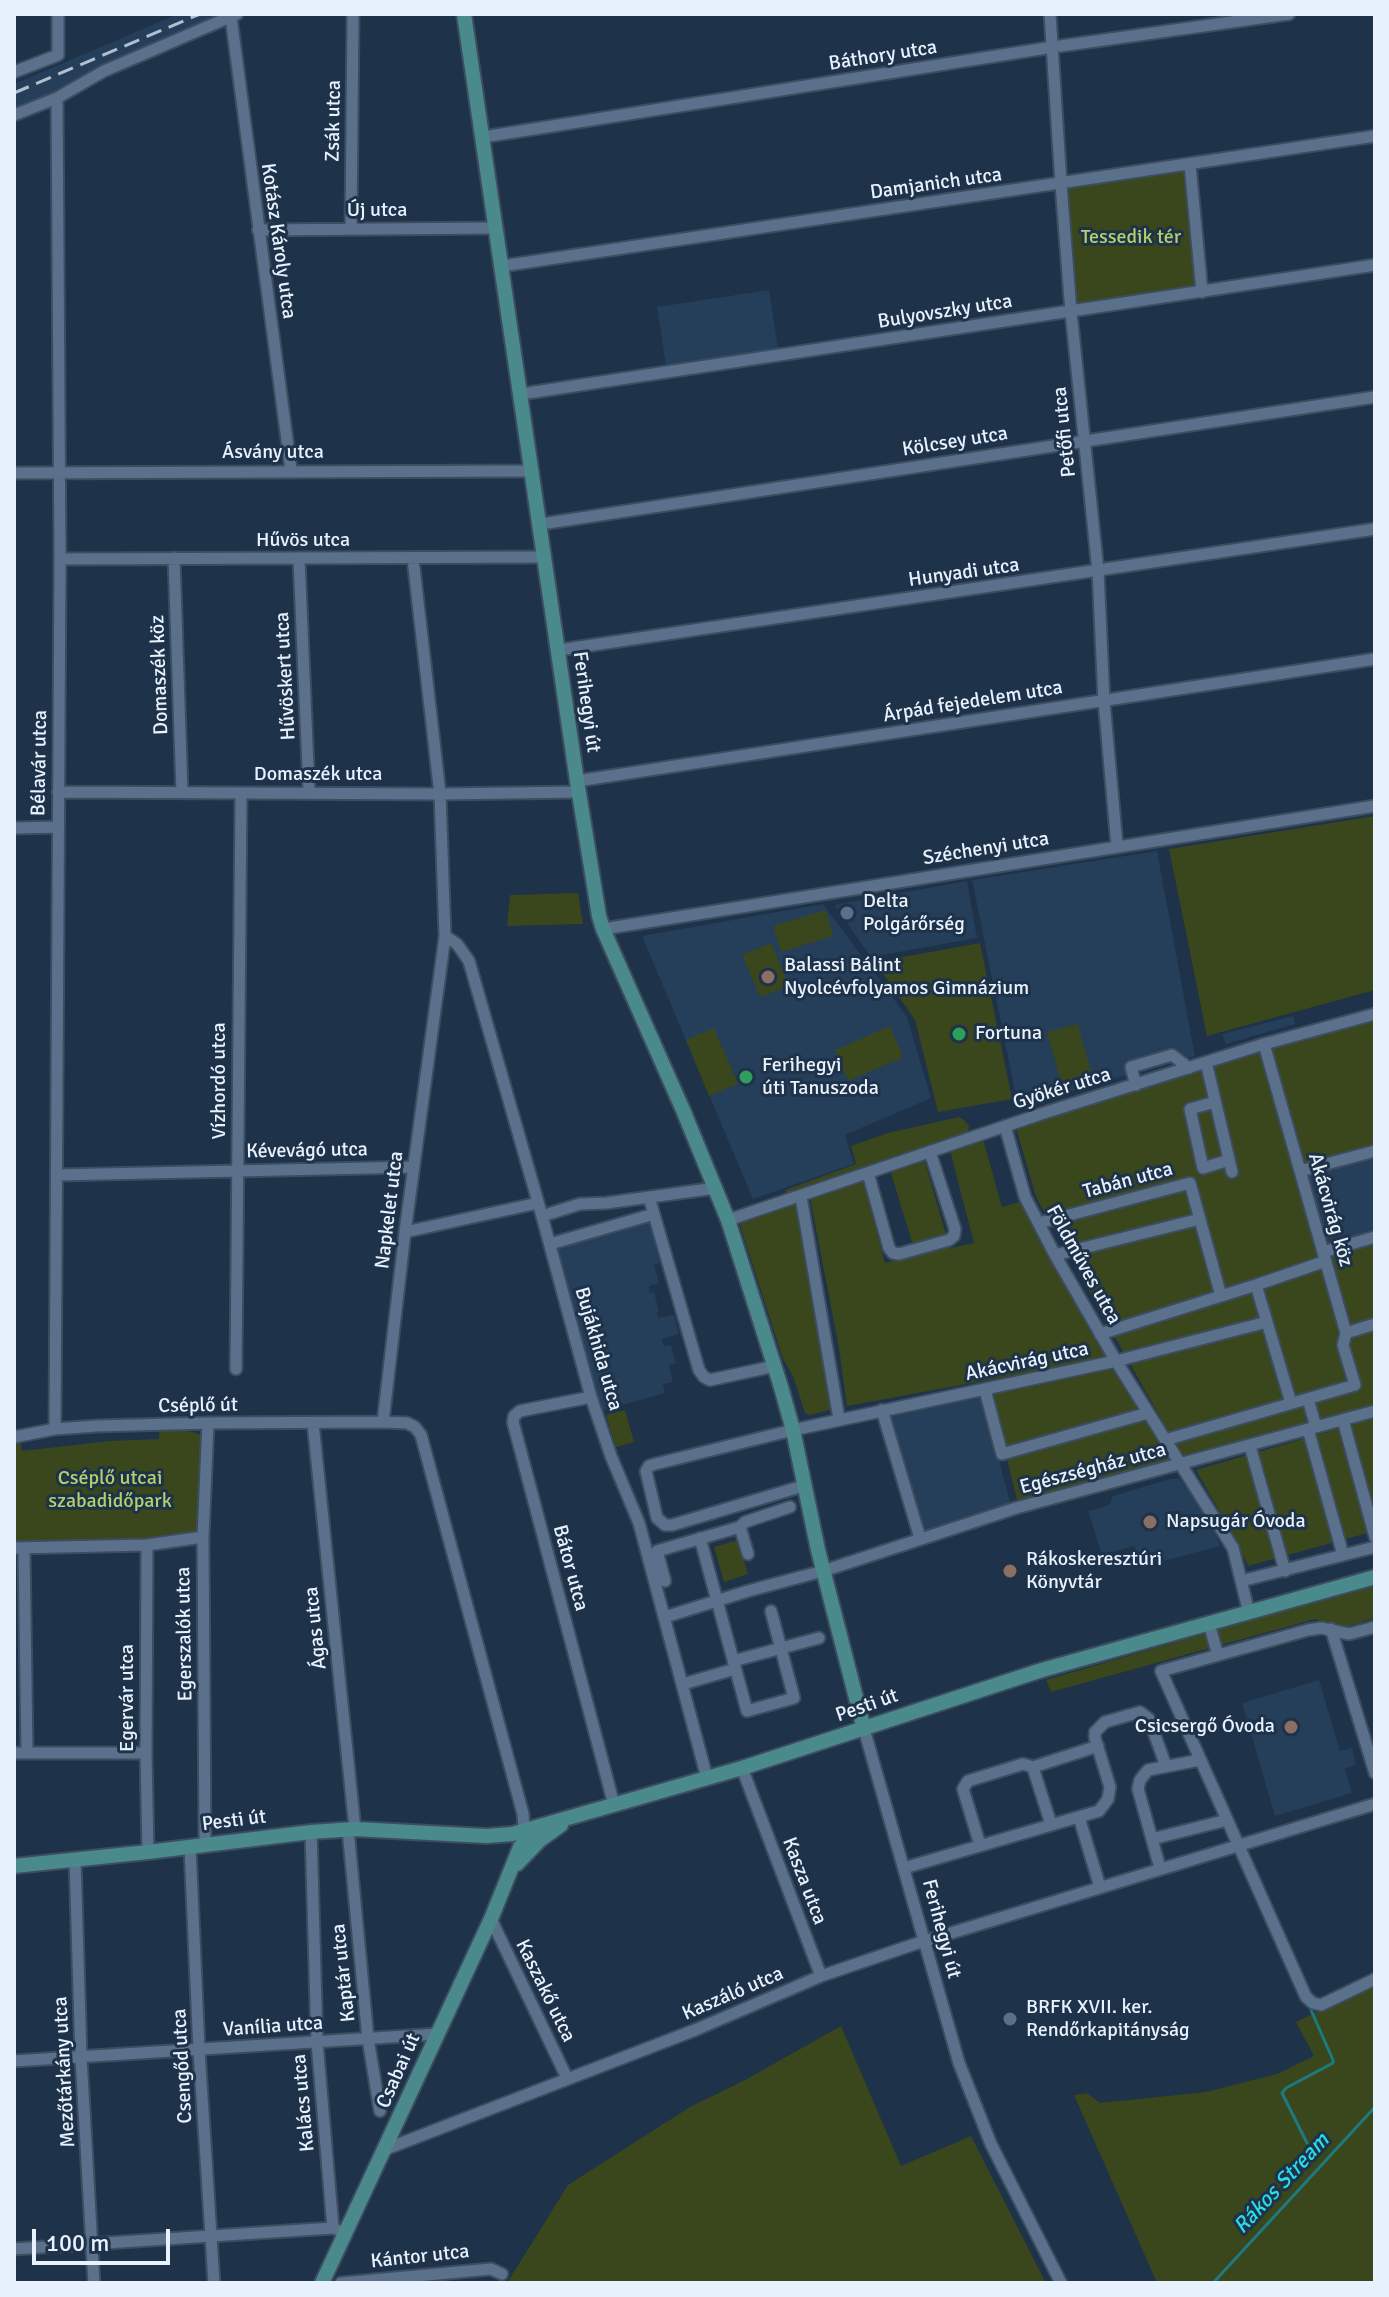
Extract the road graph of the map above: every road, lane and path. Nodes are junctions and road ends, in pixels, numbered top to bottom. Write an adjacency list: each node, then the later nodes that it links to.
1 (58, 14): 8 (street)
2 (353, 14): 15 (street, Zsák utca)
3 (464, 14): 12 (main road, Ferihegyi út)
4 (1050, 14): 7 (street, Petőfi utca)
5 (1289, 14): 7 (street, Báthory utca)
6 (234, 15): 9 (street); 17 (street, Kotász Károly utca)
7 (1053, 47): 12 (street, Báthory utca); 14 (street, Petőfi utca)
8 (14, 72)
9 (57, 98): 10 (street); 28 (street, Bélavár utca)
10 (14, 115)
11 (1375, 136): 13 (street, Damjanich utca)
12 (483, 137): 16 (main road, Ferihegyi út)
13 (1190, 165): 14 (street, Damjanich utca); 20 (street)
14 (1061, 184): 19 (street, Damjanich utca); 21 (street, Petőfi utca)
15 (351, 228): 16 (street, Új utca); 17 (street, Új utca)
16 (496, 228): 19 (main road, Ferihegyi út)
17 (258, 230): 25 (street, Kotász Károly utca)
18 (1375, 265): 20 (street, Bulyovszky utca)
19 (502, 266): 22 (main road, Ferihegyi út)
20 (1202, 292): 21 (street, Bulyovszky utca)
21 (1071, 312): 22 (street, Bulyovszky utca); 24 (street, Petőfi utca)
22 (521, 394): 26 (main road, Ferihegyi út)
23 (1375, 397): 24 (street, Kölcsey utca)
24 (1084, 441): 29 (street, Kölcsey utca); 36 (street, Petőfi utca)
25 (291, 470): 26 (street, Ásvány utca); 28 (street, Ásvány utca)
26 (533, 471): 29 (main road, Ferihegyi út)
27 (14, 473): 28 (street, Ásvány utca)
28 (58, 473): 33 (street, Bélavár utca)
29 (541, 524): 31 (main road, Ferihegyi út)
30 (1375, 529): 36 (street, Hunyadi utca)
31 (545, 557): 35 (street, Hűvös utca); 37 (main road, Ferihegyi út)
32 (174, 558): 33 (street, Hűvös utca); 34 (street, Hűvös utca); 43 (street, Domaszék köz)
33 (60, 559): 42 (street, Bélavár utca)
34 (299, 559): 35 (street, Hűvös utca); 41 (street, Hűvöskert utca)
35 (413, 559): 45 (street, Napkelet utca)
36 (1098, 571): 37 (street, Hunyadi utca); 39 (street, Petőfi utca)
37 (559, 650): 40 (main road, Ferihegyi út)
38 (1375, 659): 39 (street, Árpád fejedelem utca)
39 (1104, 701): 40 (street, Árpád fejedelem utca); 49 (street, Petőfi utca)
40 (578, 786): 45 (street, Domaszék utca); 50 (main road, Ferihegyi út)
41 (309, 791): 44 (street, Domaszék utca); 45 (street, Domaszék utca)
42 (58, 792): 43 (street, Domaszék utca); 47 (street, Bélavár utca)
43 (182, 792): 44 (street, Domaszék utca)
44 (241, 793): 62 (street, Vízhordó utca)
45 (440, 794): 51 (street, Napkelet utca)
46 (1375, 806): 49 (street, Széchenyi utca)
47 (58, 827): 48 (street); 65 (street, Bélavár utca)
48 (14, 828)
49 (1117, 846): 50 (street, Széchenyi utca)
50 (603, 929): 66 (main road, Ferihegyi út)
51 (445, 936): 61 (street, Napkelet utca); 69 (street, Bujákhida utca)
52 (1375, 1014): 53 (street, Gyökér utca)
53 (1264, 1044): 54 (street, Gyökér utca); 63 (street, Akácvirág köz)
54 (1206, 1062): 55 (street, Gyökér utca); 57 (street)
55 (1189, 1068): 56 (street, Gyökér utca); 56 (street)
56 (1136, 1085): 58 (street, Gyökér utca)
57 (1215, 1102): 57 (street)
58 (1005, 1126): 60 (street, Gyökér utca); 74 (street, Földműves utca)
59 (1375, 1151): 63 (street)
60 (930, 1152): 64 (street, Gyökér utca); 64 (street)
61 (413, 1167): 62 (street, Kévevágó utca); 75 (street, Napkelet utca)
62 (238, 1170): 65 (street, Kévevágó utca); 88 (street, Vízhordó utca)
63 (1300, 1171): 79 (street, Akácvirág köz)
64 (868, 1173): 68 (street, Gyökér utca)
65 (57, 1175): 103 (street, Bélavár utca)
66 (716, 1188): 67 (street); 73 (main road, Ferihegyi út)
67 (649, 1197): 70 (street); 71 (street)
68 (801, 1197): 73 (street, Gyökér utca); 97 (street)
69 (538, 1203): 71 (street, Bujákhida utca); 75 (street)
70 (654, 1214): 77 (street); 87 (street)
71 (542, 1216): 77 (street, Bujákhida utca)
72 (1200, 1219): 74 (street, Tabán utca); 78 (street); 81 (street, Tabán utca)
73 (728, 1220): 87 (main road, Ferihegyi út)
74 (1039, 1223): 78 (street, Földműves utca)
75 (405, 1232): 99 (street, Napkelet utca)
76 (1375, 1237): 79 (street, Akácvirág utca)
77 (550, 1244): 91 (street, Bujákhida utca)
78 (1055, 1255): 85 (street, Földműves utca)
79 (1324, 1256): 80 (street, Akácvirág utca); 84 (street, Akácvirág köz)
80 (1256, 1285): 81 (street, Akácvirág utca); 82 (street)
81 (1221, 1296): 85 (street, Akácvirág utca)
82 (1267, 1322): 86 (street, Akácvirág utca); 93 (street)
83 (1375, 1324): 84 (street)
84 (1346, 1333): 89 (street, Akácvirág köz)
85 (1100, 1334): 86 (street, Földműves utca)
86 (1116, 1361): 90 (street, Akácvirág utca); 96 (street, Földműves utca)
87 (775, 1366): 104 (main road, Ferihegyi út)
88 (236, 1369)
89 (1355, 1385): 92 (street, Egészségház utca)
90 (985, 1390): 94 (street, Akácvirág utca); 96 (street)
91 (591, 1397): 129 (street, Bujákhida utca); 148 (street, Bátor utca)
92 (1308, 1399): 93 (street, Egészségház utca); 102 (street)
93 (1291, 1403): 106 (street, Egészségház utca)
94 (882, 1410): 97 (street, Akácvirág utca); 115 (street)
95 (1375, 1411): 98 (street, Egészségház utca)
96 (1148, 1413): 106 (street, Földműves utca)
97 (839, 1419): 104 (street, Akácvirág utca)
98 (1343, 1420): 102 (street, Egészségház utca); 113 (street)
99 (383, 1422): 101 (street, Cséplő út); 155 (street)
100 (208, 1423): 101 (street, Cséplő út); 103 (street, Cséplő út); 112 (street, Egerszalók utca)
101 (313, 1423): 154 (street, Ágas utca)
102 (1312, 1428): 107 (street, Egészségház utca); 120 (street)
103 (55, 1429): 105 (street, Cséplő út)
104 (793, 1430): 109 (main road, Ferihegyi út); 109 (street)
105 (14, 1437)
106 (1165, 1440): 108 (street, Földműves utca)
107 (1250, 1446): 108 (street, Egészségház utca); 122 (street)
108 (1181, 1465): 115 (street, Egészségház utca); 125 (street, Földműves utca)
109 (803, 1486): 121 (main road, Ferihegyi út)
110 (790, 1507): 111 (street)
111 (740, 1527): 114 (street); 119 (street)
112 (203, 1537): 116 (street); 160 (street, Egerszalók utca)
113 (1375, 1537)
114 (700, 1538): 124 (street); 126 (street)
115 (920, 1538): 121 (street, Egészségház utca)
116 (147, 1545): 118 (street); 141 (street, Egervár utca)
117 (1375, 1547): 120 (street)
118 (19, 1548): 140 (street)
119 (748, 1554)
120 (1343, 1555): 122 (street)
121 (823, 1571): 126 (street); 138 (main road, Ferihegyi út)
122 (1285, 1571): 125 (street)
123 (1375, 1577): 128 (main road, Pesti út)
124 (665, 1581)
125 (1241, 1581): 128 (street, Földműves utca)
126 (716, 1600): 129 (street); 136 (street)
127 (771, 1611): 134 (street)
128 (1249, 1613): 130 (main road, Pesti út)
129 (665, 1617): 137 (street, Bujákhida utca)
130 (1209, 1624): 135 (street); 138 (main road, Pesti út)
131 (1375, 1627): 132 (street)
132 (1331, 1629): 135 (street); 146 (street)
133 (819, 1638): 134 (street)
134 (781, 1648): 136 (street); 136 (street)
135 (1218, 1655): 142 (street)
136 (734, 1665): 137 (street)
137 (683, 1684): 147 (street, Bujákhida utca)
138 (864, 1729): 144 (main road, Pesti út); 165 (street, Ferihegyi út)
139 (1098, 1746): 143 (street); 151 (street); 158 (street)
140 (20, 1752): 141 (street)
141 (146, 1753): 162 (street, Egervár utca)
142 (1200, 1760): 143 (street); 152 (street)
143 (1166, 1766): 157 (street)
144 (742, 1768): 147 (main road, Pesti út); 171 (street, Kasza utca)
145 (1034, 1771): 153 (street)
146 (1375, 1773)
147 (707, 1778): 148 (main road, Pesti út)
148 (612, 1798): 150 (main road, Pesti út)
149 (1375, 1804): 159 (street, Kaszáló utca)
150 (579, 1815): 155 (main road, Pesti út); 167 (main road, Csabai út)
151 (1079, 1817): 153 (street); 168 (street)
152 (1227, 1820): 157 (street); 159 (street)
153 (1051, 1824): 158 (street)
154 (351, 1829): 155 (main road, Pesti út); 156 (main road, Pesti út); 174 (street, Kaptár utca)
155 (525, 1829): 161 (main road, Csabai út); 161 (main road)
156 (311, 1832): 160 (main road, Pesti út); 175 (street, Kalács utca)
157 (1152, 1839): 166 (street)
158 (980, 1845): 165 (street)
159 (1238, 1845): 166 (street, Kaszáló utca); 172 (street)
160 (198, 1846): 162 (main road, Pesti út); 176 (street, Csengőd utca)
161 (520, 1847): 167 (main road, Csabai út)
162 (148, 1852): 163 (main road, Pesti út)
163 (75, 1859): 164 (main road, Pesti út); 177 (street, Mezőtárkány utca)
164 (14, 1866)
165 (904, 1868): 170 (street, Ferihegyi út)
166 (1160, 1868): 168 (street, Kaszáló utca)
167 (508, 1873): 169 (main road, Csabai út)
168 (1100, 1887): 170 (street, Kaszáló utca)
169 (491, 1919): 173 (main road, Csabai út); 179 (street, Kaszakő utca)
170 (923, 1941): 171 (street, Kaszáló utca); 192 (street, Ferihegyi út)
171 (821, 1976): 179 (street, Kaszáló utca)
172 (1375, 1979)
173 (438, 2034): 174 (street, Vanília utca); 181 (main road, Csabai út)
174 (368, 2039): 175 (street, Vanília utca); 180 (street, Kaptár utca)
175 (317, 2042): 176 (street, Vanília utca); 182 (street, Kalács utca)
176 (199, 2050): 177 (street, Vanília utca); 183 (street, Csengőd utca)
177 (81, 2057): 178 (street, Vanília utca); 184 (street, Mezőtárkány utca)
178 (14, 2061)
179 (567, 2078): 181 (street, Kaszáló utca)
180 (380, 2111)
181 (386, 2149): 182 (main road, Csabai út)
182 (340, 2230): 183 (street); 190 (main road, Csabai út)
183 (210, 2237): 184 (street); 189 (street, Csengőd utca)
184 (92, 2245): 185 (street); 188 (street, Mezőtárkány utca)
185 (14, 2249)
186 (502, 2274): 187 (street, Kántor utca)
187 (403, 2280): 191 (street, Kántor utca)
188 (94, 2283)
189 (214, 2283)
190 (322, 2283)
191 (341, 2283)
192 (1061, 2283)

